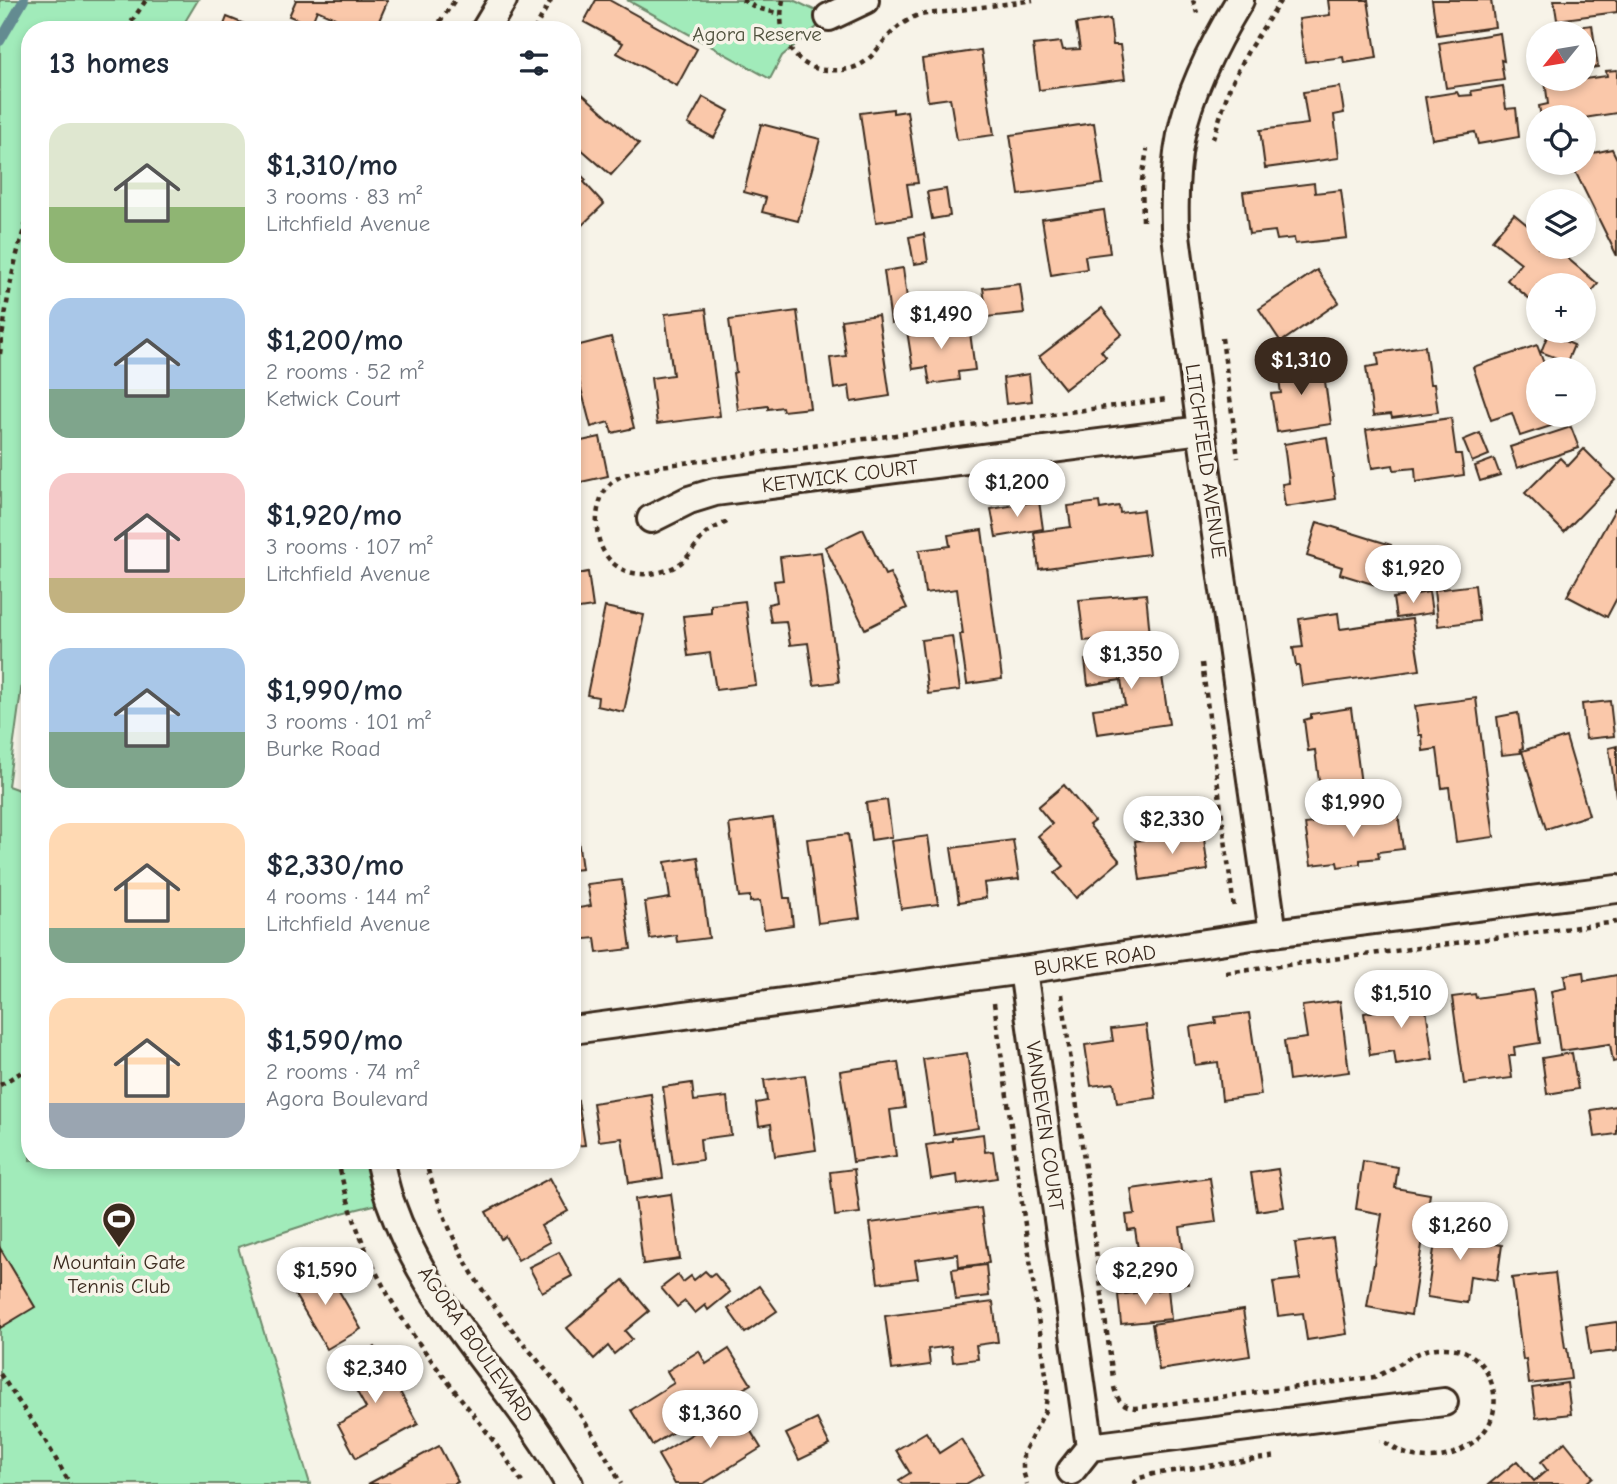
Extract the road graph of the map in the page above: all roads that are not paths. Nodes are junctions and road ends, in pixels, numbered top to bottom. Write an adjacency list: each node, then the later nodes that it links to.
1 (503, 0): 5 (street)
2 (865, 0): 4 (street)
3 (1240, 0): 6 (street, LITCHFIELD AVENUE)
4 (829, 17)
5 (490, 21)
6 (1201, 430): 7 (street, KETWICK COURT); 9 (street, LITCHFIELD AVENUE)
7 (651, 519)
8 (1617, 889): 9 (street, BURKE ROAD)
9 (1273, 933): 10 (street, BURKE ROAD)
10 (1023, 970): 11 (street, BURKE ROAD); 14 (street, VANDEVEN COURT)
11 (581, 1029)
12 (381, 1169): 16 (street, AGORA BOULEVARD)
13 (1444, 1402): 14 (street)
14 (1090, 1447): 15 (street)
15 (1071, 1471)
16 (569, 1484)

